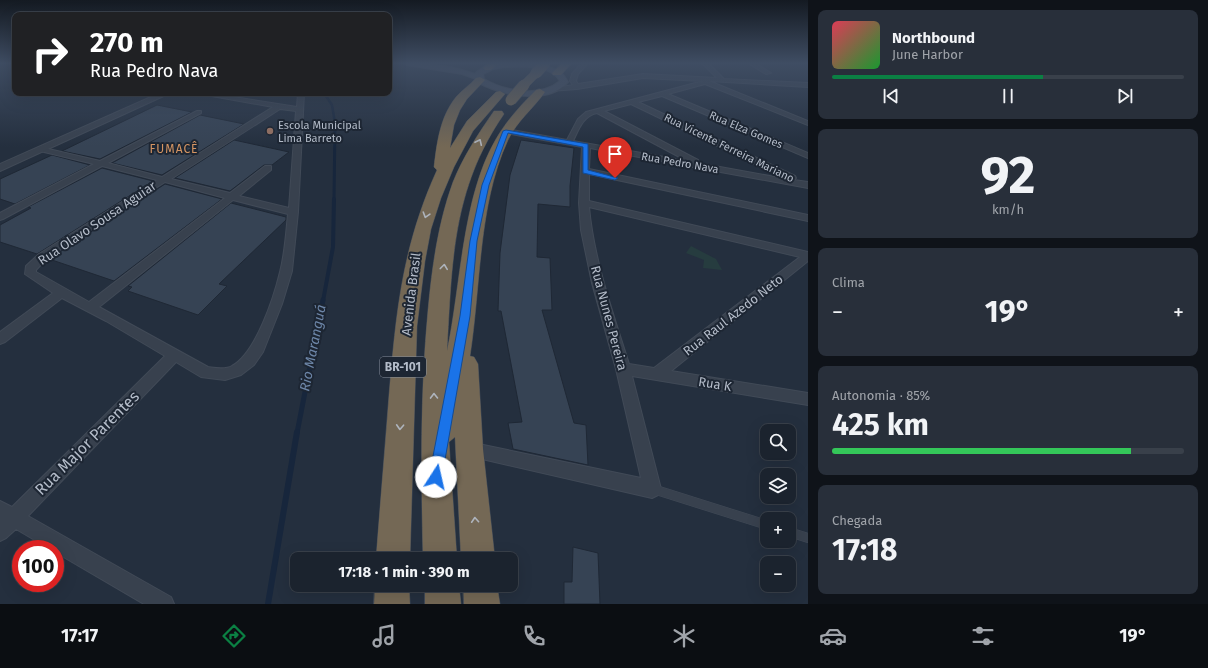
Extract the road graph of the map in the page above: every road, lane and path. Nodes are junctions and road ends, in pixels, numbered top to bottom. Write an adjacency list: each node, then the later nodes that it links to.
1 (468, 91): 30 (highway)
2 (506, 91): 30 (highway, Avenida Brasil / BR-101)
3 (507, 91): 5 (main road)
4 (508, 91): 47 (highway, Avenida Brasil / BR-101, one-way to 4)
5 (539, 91)
6 (546, 91): 19 (highway)
7 (672, 91): 9 (street)
8 (728, 91): 18 (street)
9 (663, 94): 13 (street); 23 (street, Rua Elza Gomes)
10 (159, 96): 22 (street)
11 (215, 96): 14 (street)
12 (301, 96): 15 (street)
13 (631, 101): 16 (street); 31 (street, Rua Vicente Ferreira Mariano)
14 (278, 107): 15 (street); 29 (street, Rua Olavo Sousa Aguiar)
15 (300, 110): 34 (street)
16 (597, 110): 20 (street); 27 (street)
17 (199, 112): 24 (street)
18 (808, 123)
19 (506, 131): 20 (street, Rua Pedro Nava); 40 (highway)
20 (569, 142): 21 (street, Rua Pedro Nava)
21 (586, 145): 27 (street, Rua Pedro Nava); 28 (street, Rua Nunes Pereira)
22 (43, 149): 24 (street); 25 (street)
23 (808, 156)
24 (102, 163): 29 (street); 35 (street)
25 (0, 168)
26 (268, 168): 32 (street)
27 (705, 168): 31 (street, Rua Pedro Nava)
28 (585, 171): 33 (street, Rua Nunes Pereira); 36 (street)
29 (164, 178): 32 (street); 38 (street, Rua Olavo Sousa Aguiar)
30 (440, 179): 54 (highway, Avenida Brasil / BR-101, one-way to 54)
31 (807, 185)
32 (232, 197): 34 (street); 39 (street)
33 (584, 203): 37 (street); 43 (street, Rua Nunes Pereira)
34 (293, 212): 42 (street, Rua Olavo Sousa Aguiar)
35 (0, 217)
36 (808, 218)
37 (808, 255): 44 (street, Rua Raul Azedo Neto)
38 (61, 294): 39 (street, Rua Olavo Sousa Aguiar); 41 (street)
39 (90, 308): 42 (street, Rua Olavo Sousa Aguiar)
40 (465, 316): 46 (highway); 47 (highway)
41 (0, 339)
42 (174, 355): 49 (street, Rua Major Parentes)
43 (623, 369): 44 (street, Rua K); 48 (street, Rua Nunes Pereira)
44 (657, 374): 45 (street, Rua K)
45 (808, 399)
46 (469, 449): 48 (street); 56 (highway, one-way to 46)
47 (436, 477): 55 (highway, Avenida Brasil / BR-101)
48 (652, 489): 50 (lane)
49 (7, 514): 51 (street, Rua Major Parentes); 60 (street)
50 (760, 523)
51 (0, 532)
52 (796, 534): 53 (lane)
53 (808, 538)
54 (393, 552)
55 (440, 552)
56 (477, 552)
57 (392, 592): 61 (highway)
58 (442, 592): 62 (highway)
59 (481, 592): 63 (highway)
60 (164, 604)
61 (392, 604)
62 (443, 604)
63 (482, 604)

